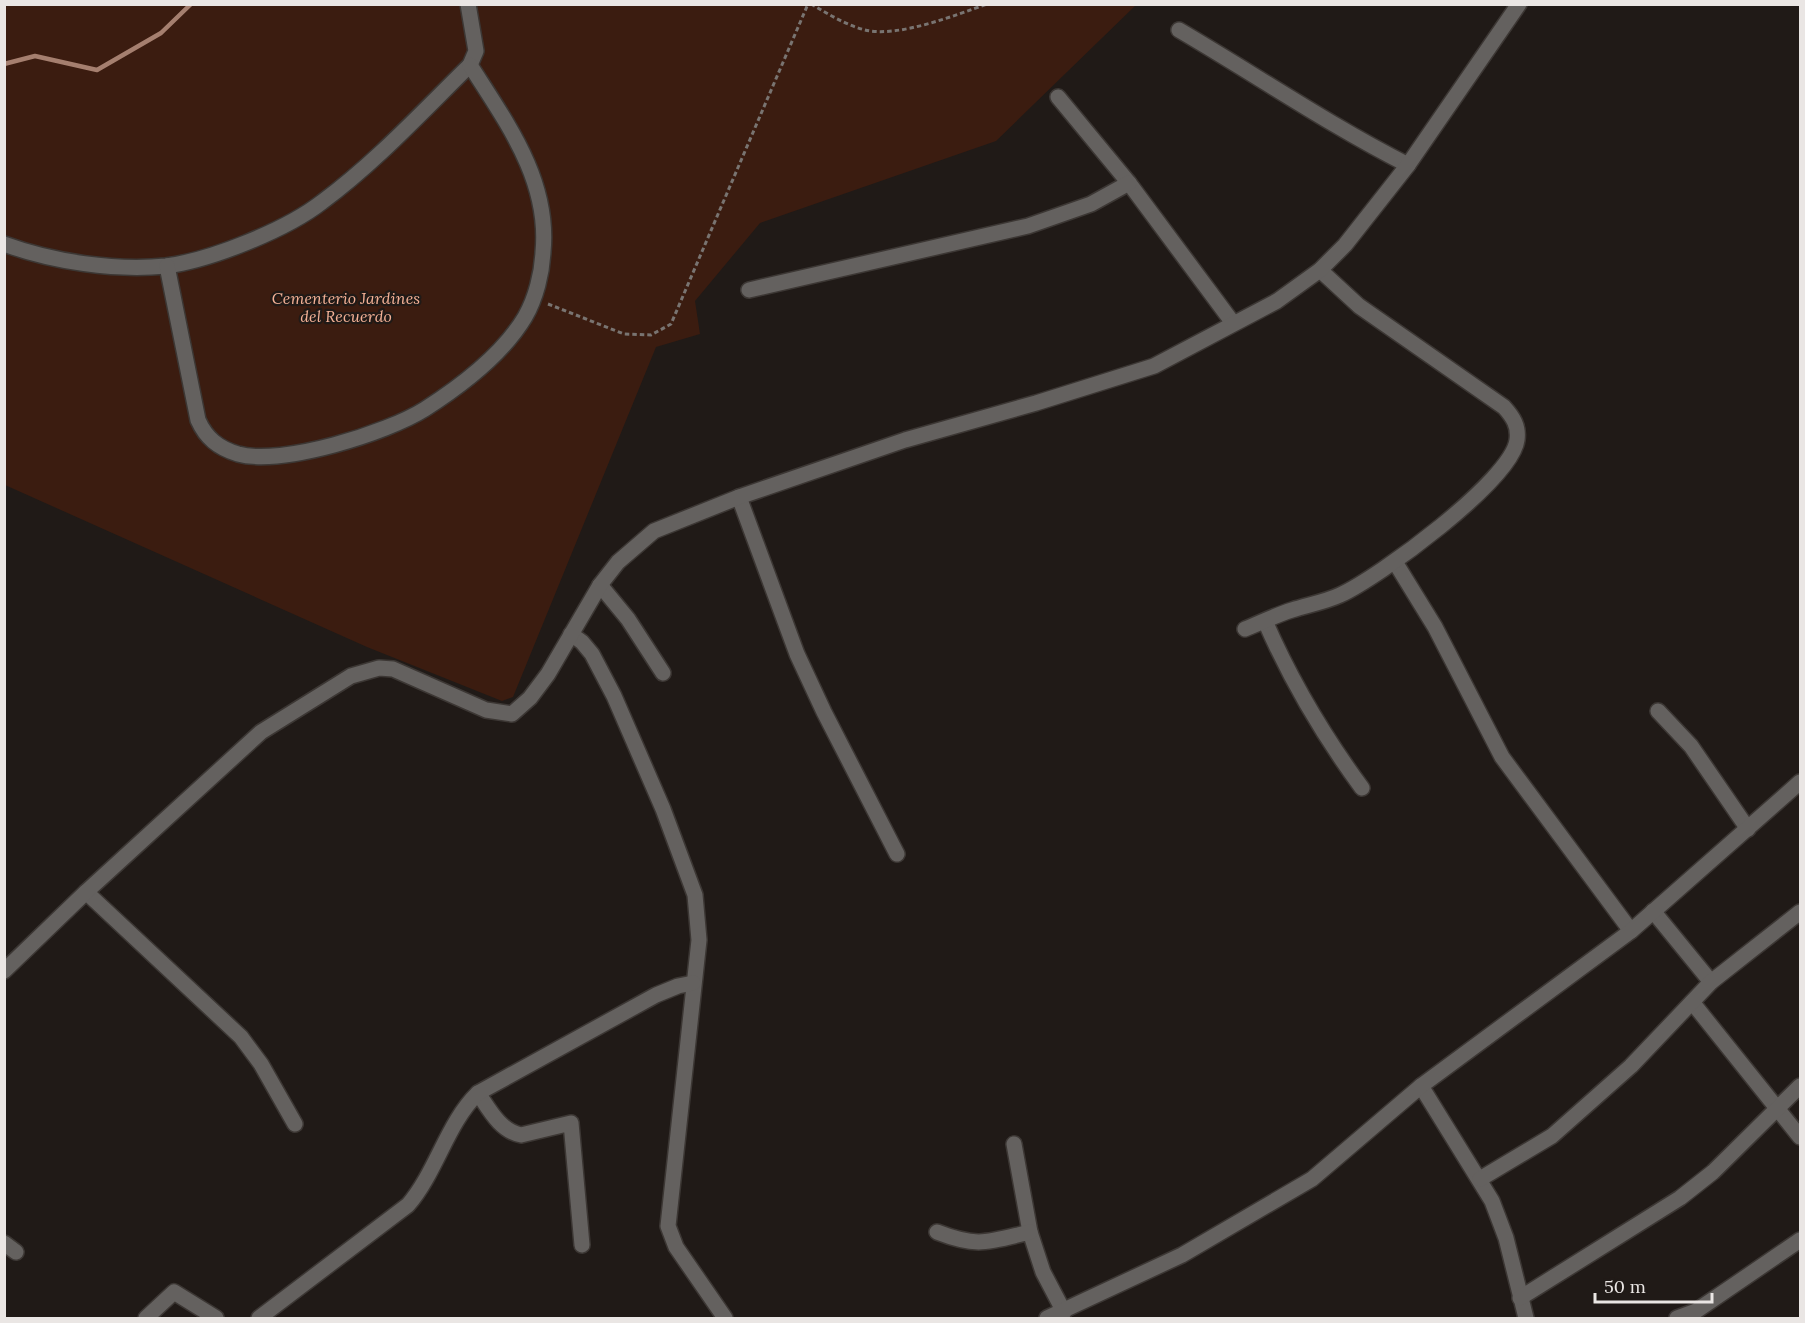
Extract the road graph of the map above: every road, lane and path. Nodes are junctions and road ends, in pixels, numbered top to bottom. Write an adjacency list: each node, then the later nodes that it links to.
1 (468, 4): 6 (street)
2 (809, 4): 3 (path); 14 (path)
3 (987, 4)
4 (1519, 4): 8 (street)
5 (1179, 30): 8 (street)
6 (470, 65): 11 (street); 14 (street)
7 (1058, 97): 9 (street)
8 (1408, 165): 12 (street)
9 (1129, 183): 13 (street); 15 (street)
10 (4, 244): 11 (street)
11 (167, 266): 14 (street)
12 (1320, 270): 15 (street); 17 (street)
13 (749, 290)
14 (533, 297)
15 (1233, 323): 16 (street)
16 (739, 497): 18 (street); 27 (street)
17 (1395, 562): 19 (street); 31 (street)
18 (600, 585): 21 (street); 22 (street)
19 (1265, 621): 20 (street); 25 (street)
20 (1245, 629)
21 (571, 634): 28 (street); 34 (street)
22 (663, 673)
23 (1658, 711): 26 (street)
24 (1800, 782): 26 (street)
25 (1362, 788)
26 (1748, 829): 29 (street)
27 (897, 854)
28 (86, 892): 32 (street); 40 (street)
29 (1653, 911): 31 (street); 33 (street)
30 (1800, 912): 33 (street)
31 (1631, 931): 36 (street)
32 (4, 971)
33 (1710, 982): 35 (street)
34 (693, 983): 38 (street); 53 (street)
35 (1692, 1002): 39 (street); 43 (street)
36 (1421, 1086): 43 (street); 49 (street)
37 (1800, 1086): 39 (street)
38 (478, 1093): 47 (street); 52 (street)
39 (1776, 1108): 41 (street); 48 (street)
40 (295, 1124)
41 (1800, 1137)
42 (1014, 1144): 45 (street)
43 (1480, 1179): 48 (street)
44 (937, 1232): 45 (street)
45 (1030, 1232): 49 (street)
46 (1800, 1240): 56 (street)
47 (582, 1245)
48 (1520, 1298): 55 (street)
49 (1064, 1312): 54 (street)
50 (146, 1318): 51 (street)
51 (216, 1318)
52 (259, 1318)
53 (725, 1318)
54 (1047, 1318)
55 (1526, 1318)
56 (1677, 1318)

